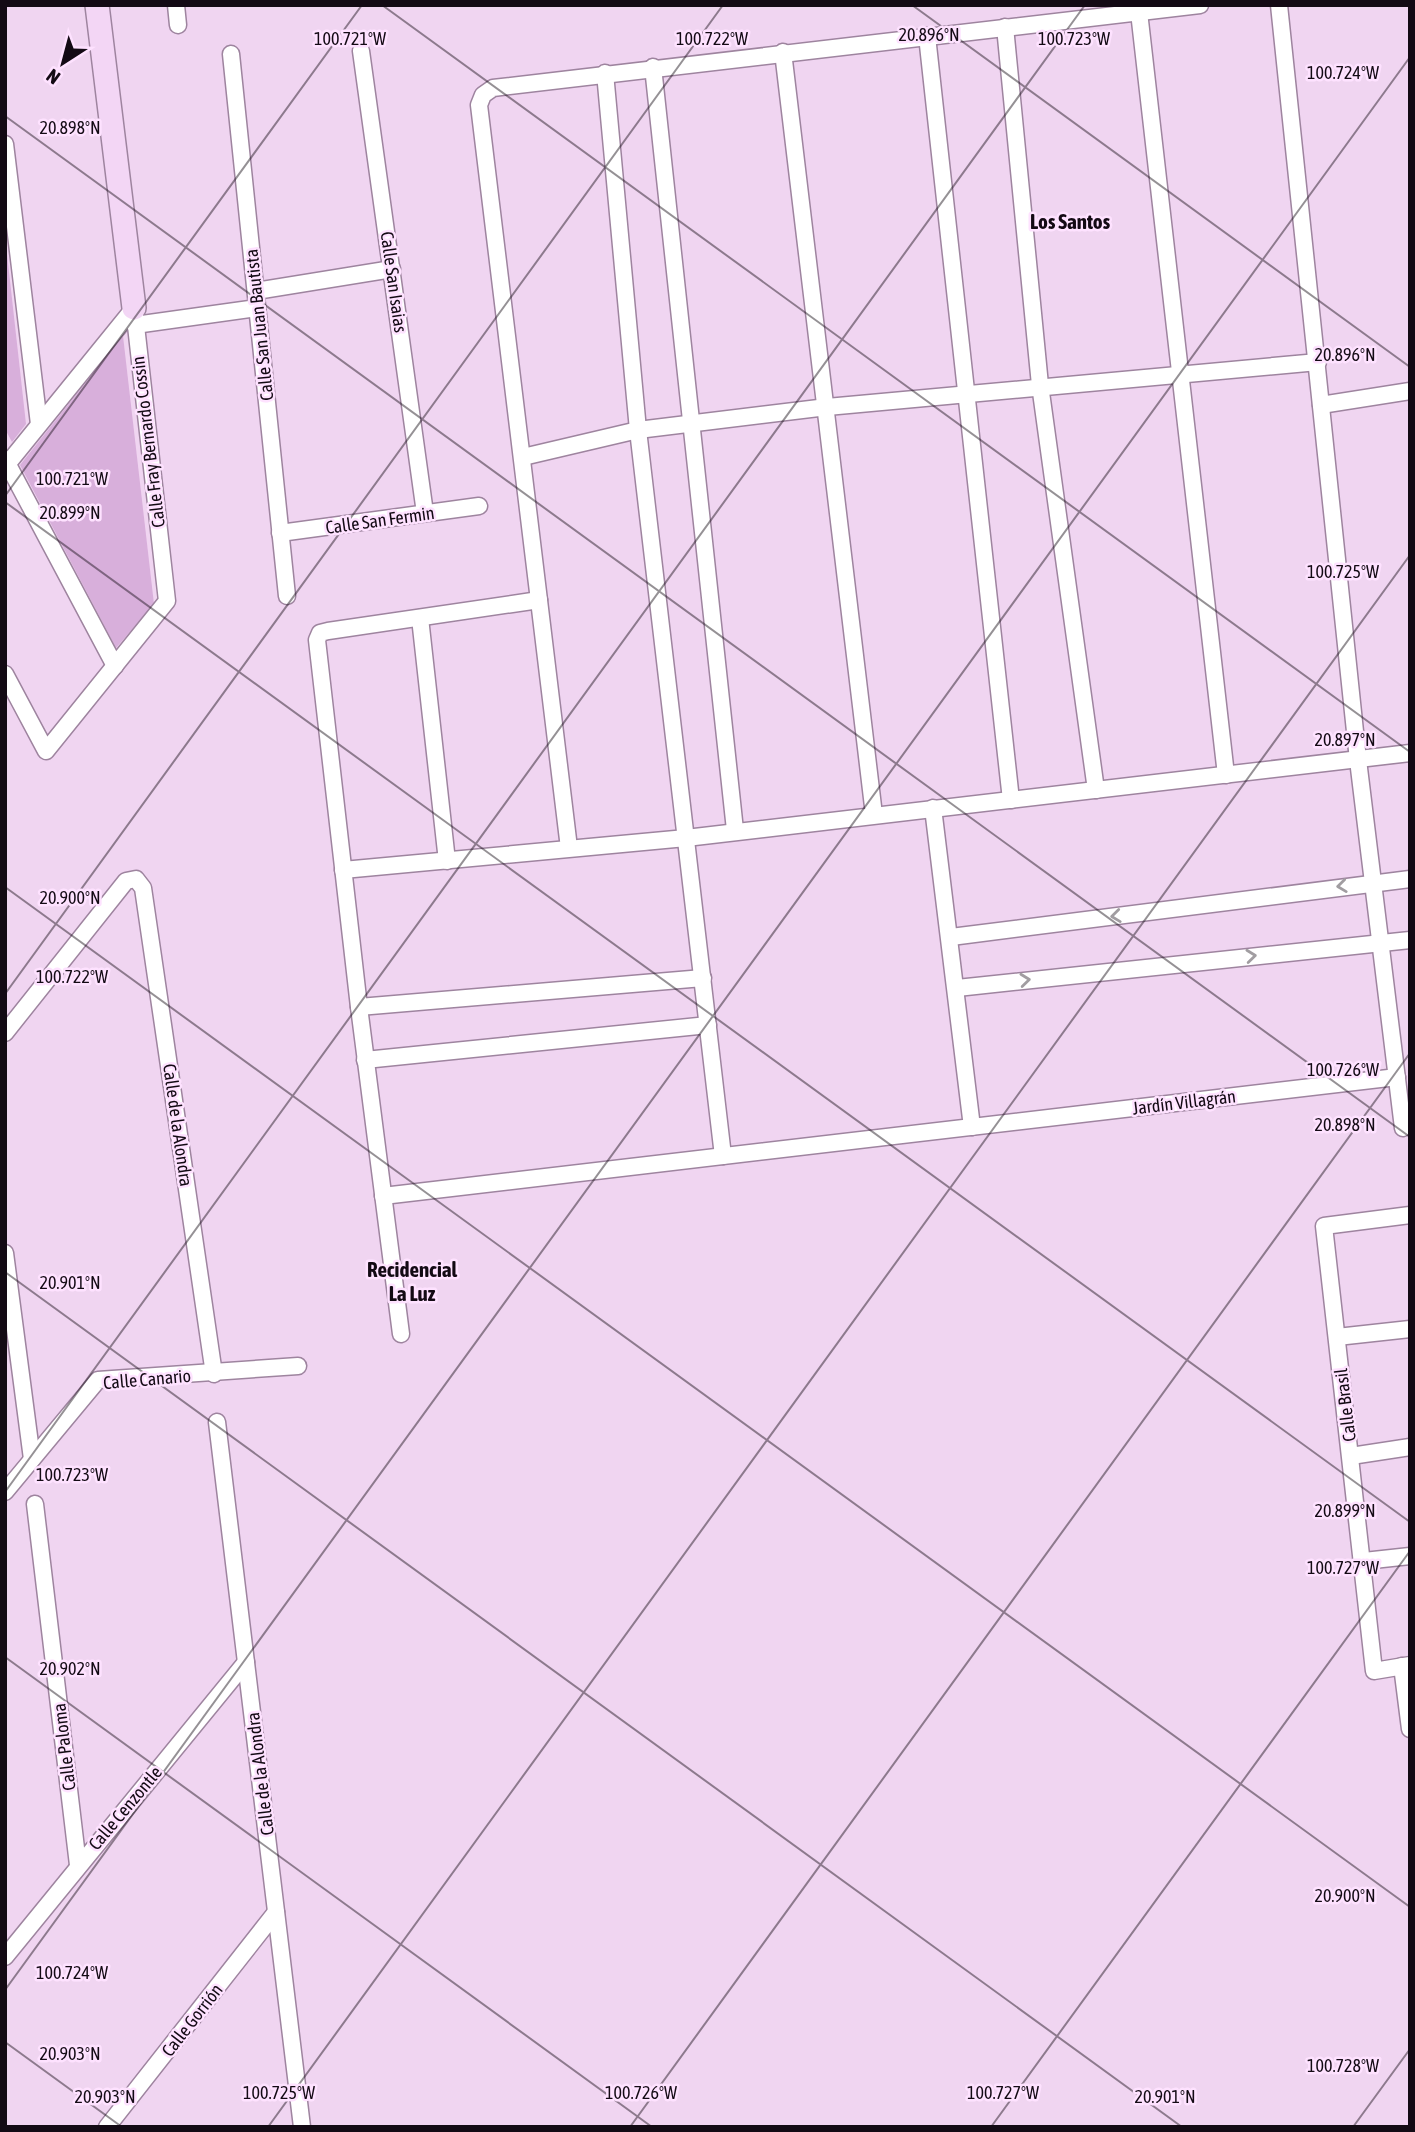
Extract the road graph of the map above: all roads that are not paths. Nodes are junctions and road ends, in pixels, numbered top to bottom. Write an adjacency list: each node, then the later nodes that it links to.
1 (97, 5): 18 (street, Calle Fray Bernardo Cossin)
2 (176, 5): 6 (street)
3 (1200, 5): 5 (street)
4 (1279, 5): 19 (street)
5 (1139, 12): 7 (street); 20 (street)
6 (178, 25)
7 (1004, 27): 8 (street); 21 (street)
8 (928, 36): 10 (street); 23 (street)
9 (361, 51): 15 (street, Calle San Isaias)
10 (783, 52): 12 (street); 25 (street)
11 (231, 54): 16 (street, Calle San Juan Bautista)
12 (653, 67): 13 (street); 27 (street)
13 (606, 73): 28 (street); 29 (street)
14 (5, 144): 26 (street)
15 (392, 269): 16 (street); 32 (street, Calle San Isaias)
16 (256, 291): 17 (street, Calle San Juan Bautista)
17 (257, 308): 18 (street); 33 (street, Calle San Juan Bautista)
18 (134, 316): 26 (street); 37 (street, Calle Fray Bernardo Cossin)
19 (1318, 362): 20 (street); 24 (street)
20 (1182, 376): 21 (street); 41 (street)
21 (1040, 385): 23 (street); 42 (street)
22 (1410, 391): 24 (street)
23 (967, 394): 25 (street); 43 (street)
24 (1321, 405): 40 (street)
25 (827, 407): 27 (street); 45 (street)
26 (39, 424): 30 (street)
27 (692, 424): 28 (street); 46 (street)
28 (638, 430): 29 (street); 47 (street)
29 (523, 457): 35 (street)
30 (6, 463): 37 (street)
31 (479, 506): 32 (street, Calle San Fermin)
32 (425, 513): 33 (street, Calle San Fermin)
33 (281, 533): 34 (street, Calle San Juan Bautista)
34 (287, 596)
35 (539, 600): 36 (street); 48 (street)
36 (420, 618): 49 (street); 50 (street)
37 (115, 666): 38 (street, Calle Fray Bernardo Cossin)
38 (5, 674)
39 (1410, 753): 40 (street)
40 (1358, 760): 41 (street); 52 (street)
41 (1226, 775): 42 (street)
42 (1096, 790): 43 (street)
43 (1011, 800): 44 (street)
44 (933, 808): 45 (street); 53 (street)
45 (874, 815): 46 (street)
46 (735, 830): 47 (street)
47 (686, 838): 48 (street); 56 (street)
48 (569, 848): 49 (street)
49 (447, 861): 50 (street)
50 (343, 870): 58 (street)
51 (1410, 878): 52 (street)
52 (1375, 882): 53 (street, one-way to 53); 55 (street)
53 (951, 937): 57 (street)
54 (1410, 940): 55 (street)
55 (1379, 943): 57 (street, one-way to 55); 62 (street)
56 (703, 978): 58 (street); 59 (street)
57 (957, 988): 63 (street)
58 (359, 1007): 61 (street)
59 (708, 1024): 61 (street); 65 (street)
60 (5, 1033): 73 (street, Calle de la Alondra)
61 (365, 1060): 66 (street)
62 (1397, 1076): 63 (street, Jardín Villagrán); 64 (street)
63 (972, 1127): 65 (street, Jardín Villagrán)
64 (1403, 1128)
65 (723, 1156): 66 (street, Jardín Villagrán)
66 (383, 1196): 70 (street)
67 (1410, 1215): 71 (street, Calle Brasil)
68 (5, 1253): 77 (street)
69 (1410, 1329): 71 (street)
70 (401, 1334)
71 (1337, 1337): 76 (street, Calle Brasil)
72 (298, 1366): 73 (street, Calle Canario)
73 (214, 1374): 77 (street, Calle Canario)
74 (217, 1422): 82 (street, Calle de la Alondra)
75 (1410, 1447): 76 (street, Calle Brasil)
76 (1351, 1456): 81 (street)
77 (32, 1459): 78 (street, Calle Canario)
78 (5, 1492)
79 (35, 1504): 85 (street, Calle Paloma)
80 (1410, 1556): 81 (street)
81 (1364, 1561): 83 (street)
82 (246, 1662): 85 (street, Calle Cenzontle); 86 (street, Calle de la Alondra)
83 (1406, 1666): 84 (street)
84 (1410, 1729)
85 (78, 1865): 87 (street, Calle Cenzontle)
86 (276, 1912): 88 (street, Calle Gorrión); 89 (street, Calle de la Alondra)
87 (5, 1957)
88 (107, 2127)
89 (302, 2127)

